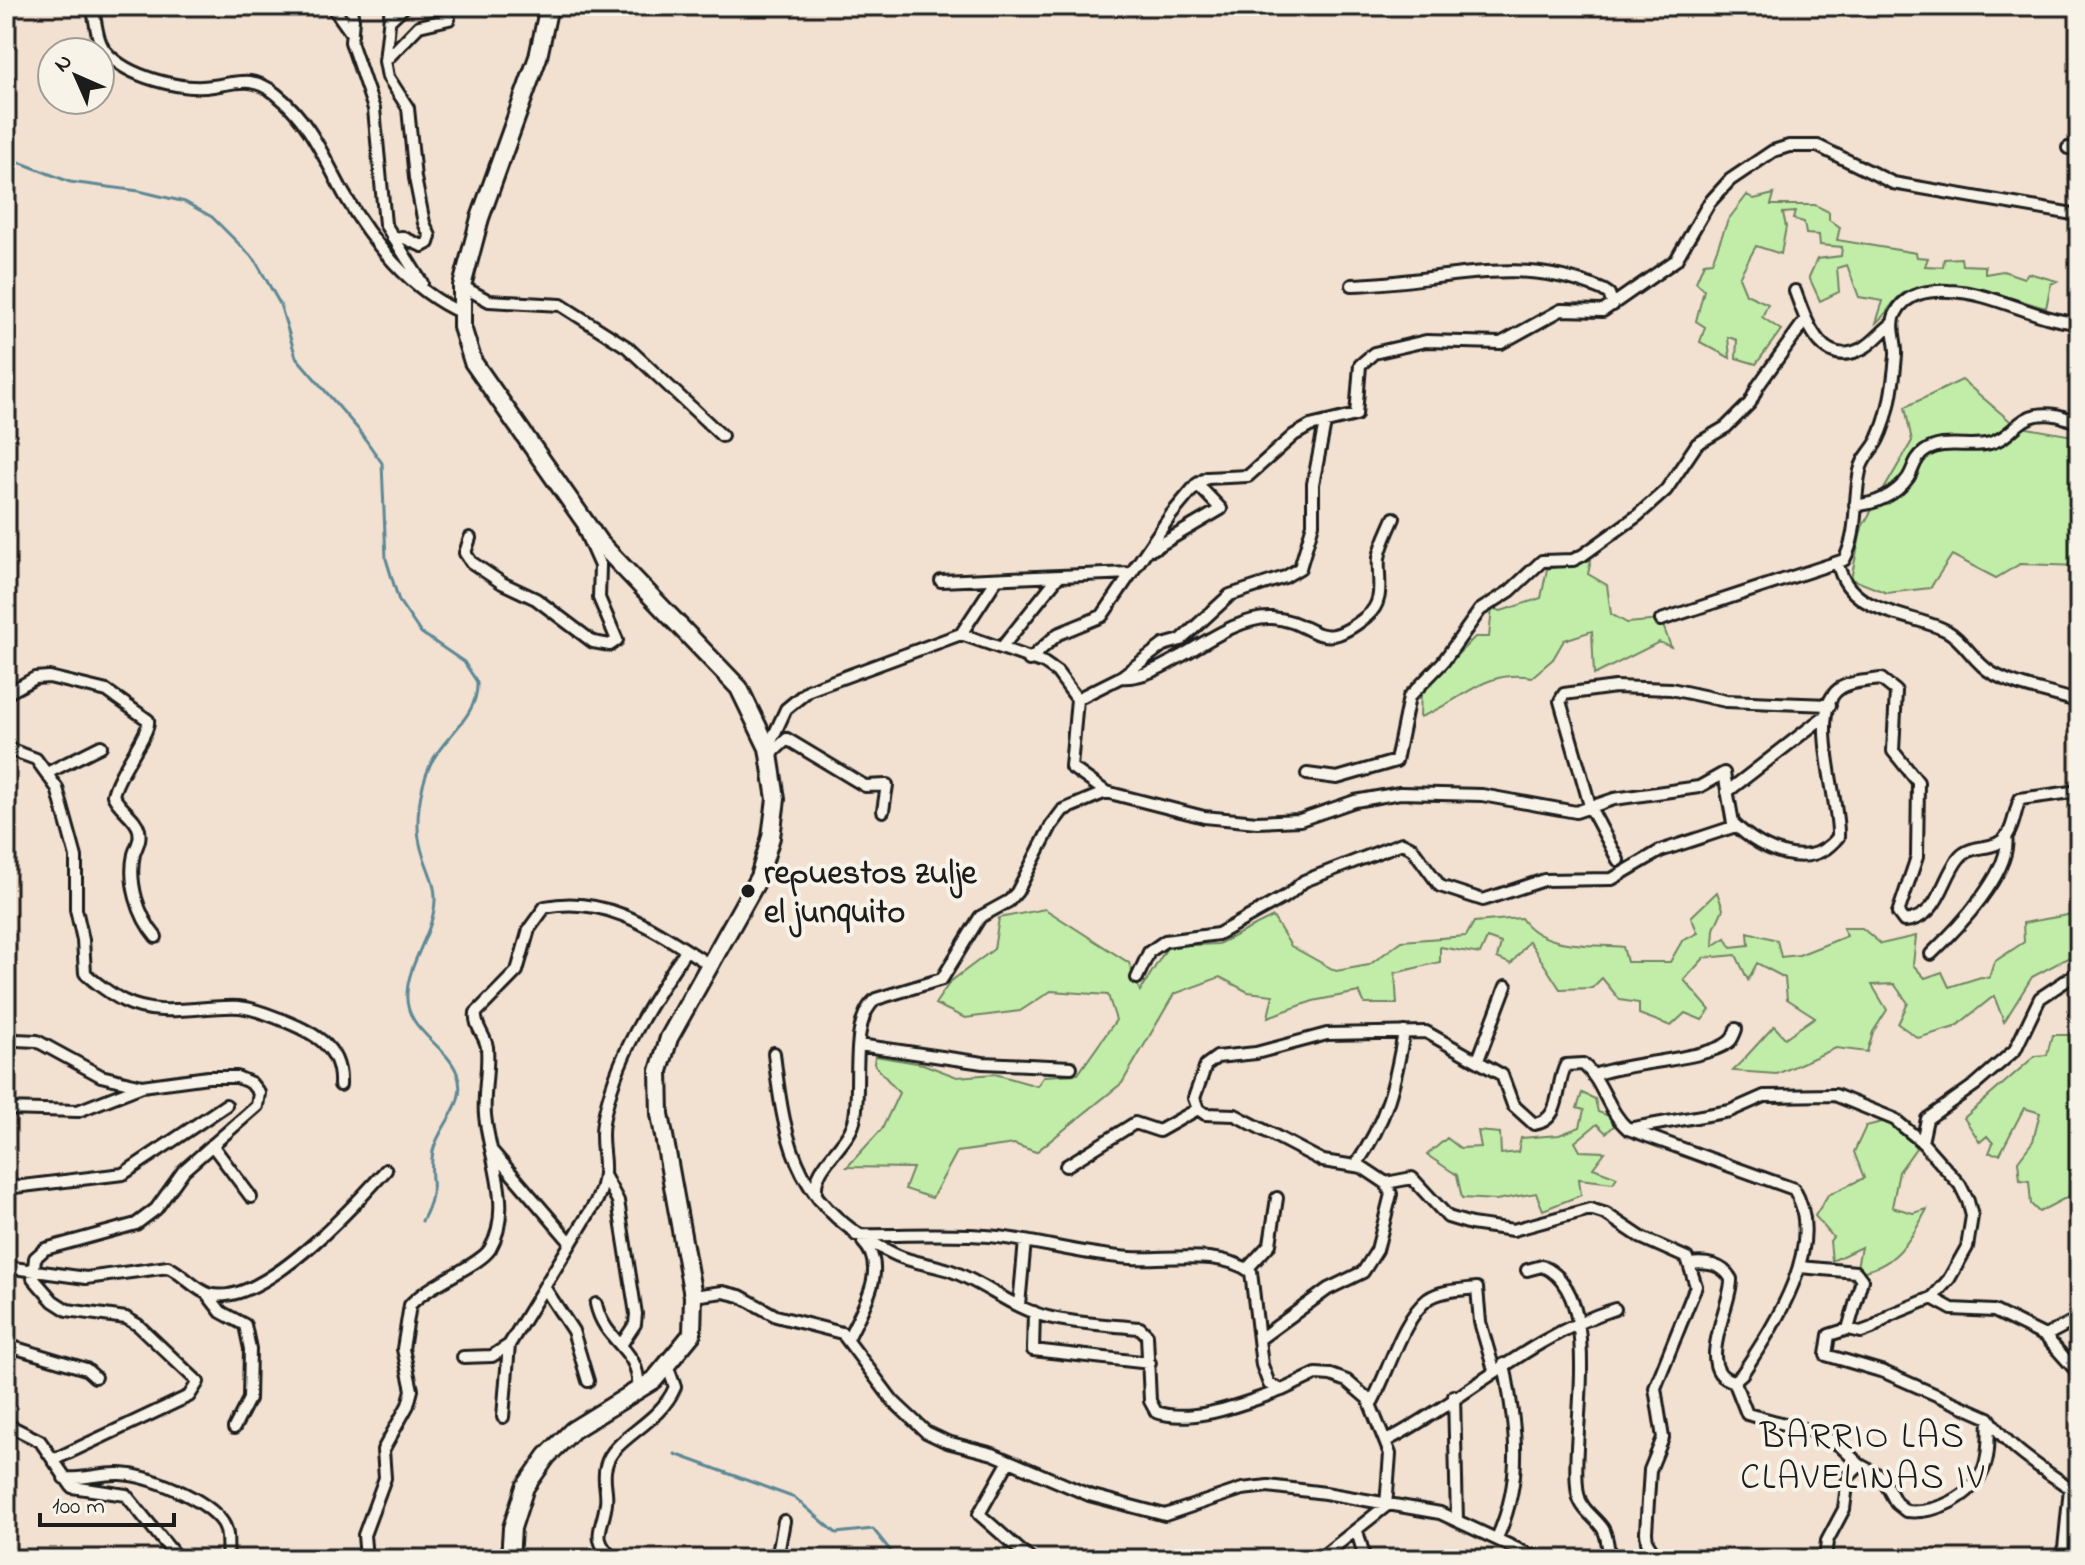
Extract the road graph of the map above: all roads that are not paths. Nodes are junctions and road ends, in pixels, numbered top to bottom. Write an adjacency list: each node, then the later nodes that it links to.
1 (92, 6): 16 (street)
2 (332, 6): 9 (street)
3 (350, 6): 9 (street)
4 (391, 6): 8 (street)
5 (405, 6): 8 (street)
6 (549, 6): 14 (main road)
7 (449, 19): 10 (street)
8 (390, 20): 10 (street)
9 (352, 34): 12 (street)
10 (385, 61): 12 (street)
11 (2079, 215): 17 (street)
12 (393, 239): 16 (street)
13 (1352, 285): 17 (street)
14 (462, 286): 18 (main road); 24 (street)
15 (1795, 291): 19 (street)
16 (430, 294): 18 (street)
17 (1613, 305): 22 (street)
18 (462, 313): 27 (main road)
19 (1806, 319): 20 (street); 49 (street)
20 (1893, 323): 21 (street); 26 (street)
21 (2079, 323)
22 (1325, 423): 25 (street); 40 (street)
23 (2079, 423): 26 (street)
24 (722, 436)
25 (1197, 484): 30 (street); 30 (street)
26 (1855, 505): 31 (street)
27 (581, 516): 29 (street); 47 (main road)
28 (1394, 518): 40 (street)
29 (470, 538)
30 (1148, 553): 32 (street)
31 (1838, 564): 36 (street); 43 (street)
32 (1130, 573): 33 (street); 39 (street)
33 (1058, 577): 34 (street); 38 (street)
34 (997, 579): 35 (street); 37 (street)
35 (941, 581)
36 (1661, 620)
37 (961, 634): 38 (street); 47 (street)
38 (1003, 646): 39 (street)
39 (1029, 660): 42 (street)
40 (1121, 677): 42 (street)
41 (6, 694): 58 (street)
42 (1077, 699): 51 (street)
43 (2079, 702)
44 (1828, 710): 52 (street); 53 (street); 55 (street); 56 (street)
45 (101, 746): 48 (street)
46 (6, 748): 48 (street)
47 (769, 752): 54 (street); 61 (main road)
48 (49, 772): 73 (street)
49 (1307, 774)
50 (2079, 791): 56 (street)
51 (1106, 792): 53 (street); 68 (street)
52 (1727, 792): 53 (street); 55 (street)
53 (1591, 809): 57 (street)
54 (883, 811)
55 (1736, 826): 63 (street)
56 (2006, 836): 60 (street)
57 (1618, 860)
58 (156, 937)
59 (686, 950): 61 (street); 81 (street); 85 (street)
60 (1931, 954)
61 (710, 965): 102 (main road)
62 (2079, 972): 79 (street)
63 (1137, 978)
64 (1506, 986): 70 (street)
65 (1736, 1029): 72 (street)
66 (1404, 1032): 70 (street); 77 (street); 82 (street)
67 (6, 1033): 74 (street)
68 (859, 1045): 71 (street); 88 (street)
69 (774, 1053): 88 (street)
70 (1478, 1060): 72 (street)
71 (1071, 1067)
72 (1594, 1075): 78 (street)
73 (340, 1085)
74 (142, 1086): 76 (street); 80 (street)
75 (226, 1105): 87 (street)
76 (6, 1109)
77 (1198, 1109): 82 (street); 83 (street)
78 (1628, 1129): 79 (street); 96 (street)
79 (1922, 1142): 103 (street)
80 (212, 1145): 89 (street); 98 (street)
81 (491, 1150): 93 (street); 145 (street)
82 (1356, 1165): 86 (street)
83 (1066, 1166)
84 (386, 1170): 101 (street)
85 (605, 1177): 93 (street); 116 (street)
86 (1386, 1183): 94 (street); 112 (street)
87 (6, 1188)
88 (816, 1194): 91 (street)
89 (251, 1197)
90 (1277, 1198): 97 (street)
91 (856, 1235): 92 (street); 105 (street); 113 (street)
92 (1025, 1241): 97 (street); 105 (street)
93 (571, 1243): 100 (street)
94 (1690, 1264): 124 (street); 154 (street)
95 (6, 1267): 98 (street)
96 (1800, 1267): 110 (street); 124 (street)
97 (1247, 1269): 112 (street)
98 (33, 1270): 101 (street); 134 (street)
99 (1527, 1270): 109 (street)
100 (544, 1287): 115 (street); 123 (street)
101 (207, 1294): 132 (street)
102 (693, 1296): 113 (street); 120 (main road)
103 (1932, 1298): 110 (street); 111 (street)
104 (596, 1304): 116 (street)
105 (1019, 1305): 107 (street)
106 (1615, 1309): 109 (street)
107 (1034, 1312): 118 (street); 118 (street)
108 (2079, 1318): 111 (street)
109 (1579, 1323): 119 (street); 153 (street)
110 (1848, 1329): 130 (street)
111 (2045, 1336): 121 (street)
112 (1261, 1338): 125 (street)
113 (848, 1339): 135 (street)
114 (6, 1345): 122 (street)
115 (509, 1345): 117 (street); 129 (street)
116 (621, 1345): 126 (street)
117 (463, 1357)
118 (1150, 1363): 125 (street)
119 (1499, 1367): 127 (street); 128 (street); 142 (street)
120 (668, 1368): 126 (main road); 147 (street)
121 (2079, 1374)
122 (95, 1377)
123 (588, 1381)
124 (1734, 1381): 136 (street)
125 (1282, 1390): 128 (street)
126 (638, 1391): 146 (main road)
127 (1454, 1396): 133 (street); 139 (street)
128 (1371, 1404): 133 (street)
129 (503, 1417)
130 (1989, 1418): 136 (street); 156 (street)
131 (6, 1424): 134 (street)
132 (234, 1428)
133 (1386, 1441): 138 (street)
134 (53, 1460): 137 (street)
135 (1009, 1461): 138 (street); 149 (street)
136 (1860, 1465): 155 (street)
137 (64, 1478): 143 (street); 144 (street)
138 (1386, 1506): 139 (street); 141 (street)
139 (1457, 1520): 142 (street)
140 (784, 1521): 148 (street)
141 (1357, 1531): 150 (street); 151 (street)
142 (1497, 1538): 152 (street)
143 (178, 1559)
144 (228, 1559)
145 (366, 1559)
146 (510, 1559)
147 (614, 1559)
148 (777, 1559)
149 (1030, 1559)
150 (1319, 1559)
151 (1365, 1559)
152 (1539, 1559)
153 (1610, 1559)
154 (1658, 1559)
155 (1825, 1559)
156 (2063, 1559)

